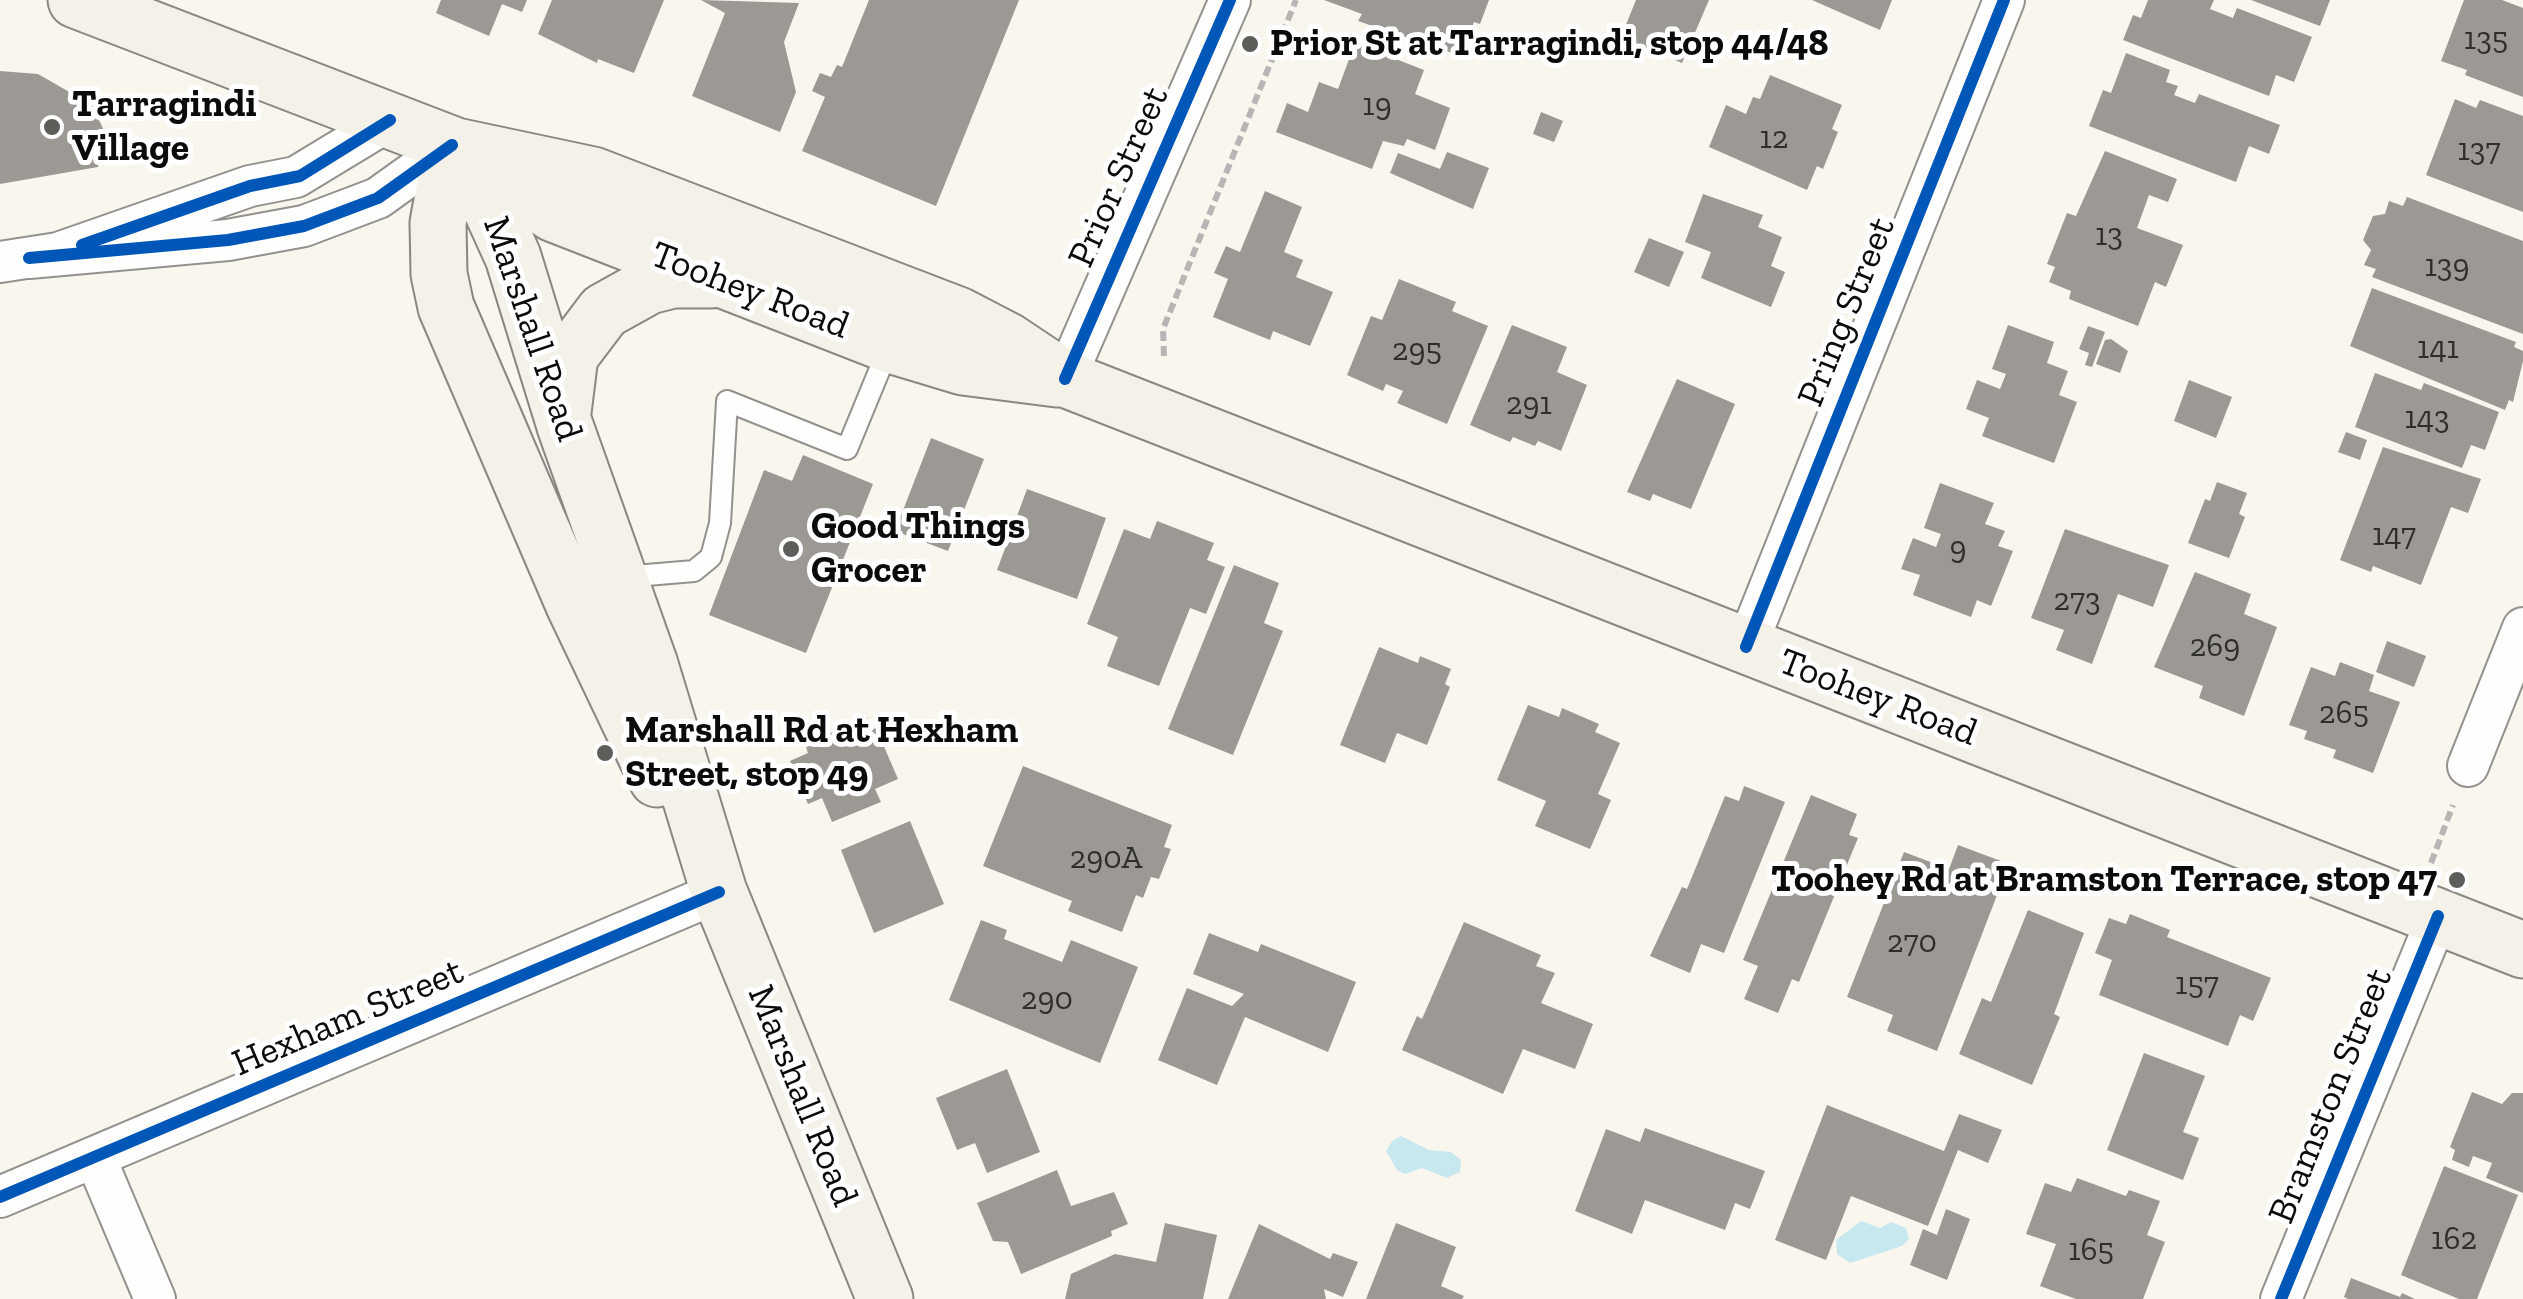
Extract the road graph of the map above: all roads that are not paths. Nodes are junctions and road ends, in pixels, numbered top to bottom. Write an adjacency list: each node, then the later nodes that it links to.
1 (76, 0): 4 (main road, Toohey Road)
2 (1230, 0): 10 (street, Prior Street)
3 (2004, 0): 14 (street, Pring Street)
4 (390, 120): 5 (main road, Toohey Road); 6 (street)
5 (454, 146): 6 (street); 8 (main road, Toohey Road); 10 (main road, Toohey Road); 11 (main road, Marshall Road); 16 (main road, Marshall Road)
6 (170, 229): 7 (street)
7 (15, 260)
8 (728, 284): 9 (main road, Toohey Road); 11 (main road)
9 (890, 345): 10 (main road, Toohey Road); 12 (lane)
10 (1065, 380): 14 (main road, Toohey Road)
11 (565, 426): 12 (main road, Marshall Road)
12 (618, 577): 16 (main road, Marshall Road)
13 (2523, 628): 15 (street)
14 (1746, 647): 17 (main road, Toohey Road)
15 (2468, 766)
16 (719, 892): 19 (street, Hexham Street); 22 (main road, Marshall Road)
17 (2438, 916): 18 (main road, Toohey Road); 23 (street, Bramston Street)
18 (2523, 950)
19 (95, 1157): 20 (street, Hexham Street); 21 (street)
20 (0, 1197)
21 (156, 1299)
22 (885, 1299)
23 (2280, 1299)

